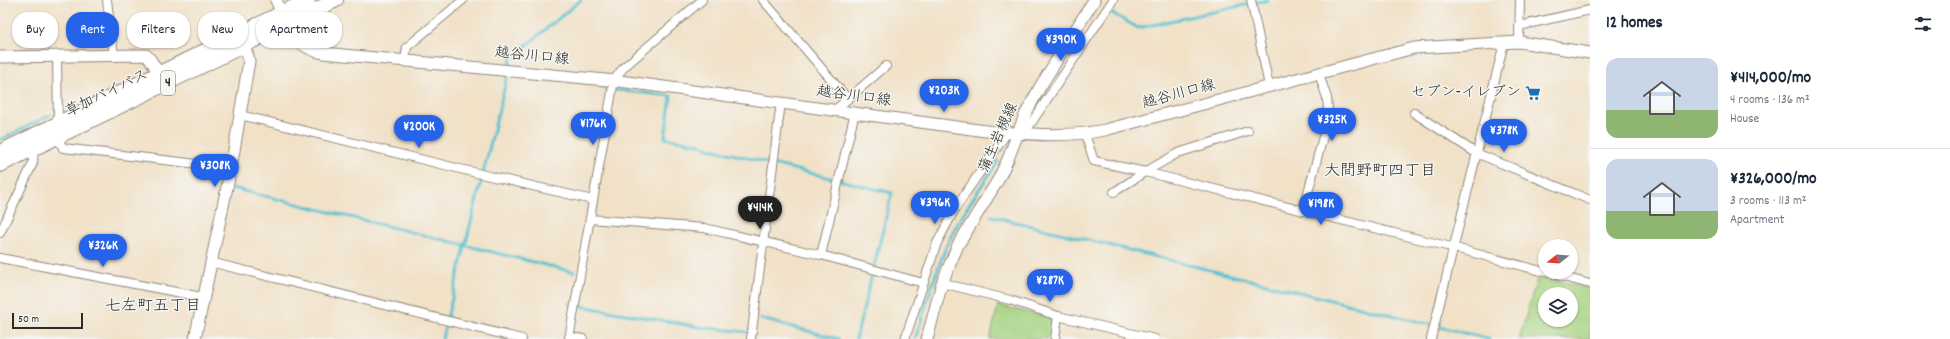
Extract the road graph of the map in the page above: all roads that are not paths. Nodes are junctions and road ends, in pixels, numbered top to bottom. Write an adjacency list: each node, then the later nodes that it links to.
1 (108, 0): 21 (street)
2 (308, 0): 12 (highway, 草加バイパス / 4)
3 (336, 0): 12 (highway, 草加バイパス / 4)
4 (463, 0): 24 (street)
5 (702, 0): 28 (street)
6 (763, 0): 30 (street)
7 (1094, 0): 38 (main road, 蒲生岩槻線)
8 (1113, 0): 38 (street)
9 (1251, 0): 29 (street)
10 (1520, 0): 13 (street)
11 (1590, 10): 13 (street)
12 (282, 12)
13 (1520, 26): 15 (street)
14 (1504, 42): 15 (main road, 越谷川口線); 27 (main road, 越谷川口線); 42 (street)
15 (1519, 42): 20 (main road, 越谷川口線)
16 (221, 48): 26 (highway, 草加バイパス / 4)
17 (225, 48): 36 (highway, 草加バイパス / 4)
18 (244, 48): 35 (main road)
19 (308, 48): 24 (main road, 越谷川口線)
20 (1590, 53)
21 (114, 56): 23 (main road); 26 (main road)
22 (0, 57): 23 (main road)
23 (57, 57): 36 (street)
24 (405, 60): 28 (main road, 越谷川口線)
25 (886, 66): 30 (street)
26 (159, 73): 36 (highway, 草加バイパス / 4)
27 (1319, 74): 29 (main road, 越谷川口線); 49 (street)
28 (614, 80): 31 (main road, 越谷川口線); 47 (street)
29 (1269, 86): 39 (main road, 越谷川口線)
30 (848, 99): 32 (street)
31 (781, 102): 32 (main road, 越谷川口線); 52 (street)
32 (836, 109): 33 (main road, 越谷川口線)
33 (855, 112): 38 (main road, 越谷川口線); 54 (street)
34 (1414, 114): 42 (street)
35 (240, 115): 44 (main road); 47 (street)
36 (58, 130): 40 (highway, 草加バイパス / 4); 41 (highway, 草加バイパス / 4); 44 (street)
37 (1248, 131): 45 (street)
38 (1017, 134): 39 (main road, 越谷川口線); 57 (street); 58 (main road, 蒲生岩槻線)
39 (1086, 134): 45 (street)
40 (34, 148): 43 (highway, 草加バイパス / 4); 51 (street)
41 (0, 152)
42 (1476, 153): 48 (street); 53 (street)
43 (0, 165)
44 (231, 168): 56 (main road)
45 (1145, 172): 46 (street); 49 (street)
46 (1114, 192)
47 (593, 200): 50 (street)
48 (1590, 200)
49 (1303, 211): 53 (street)
50 (590, 219): 52 (street); 62 (street)
51 (0, 233)
52 (763, 241): 54 (street); 66 (street)
53 (1455, 248): 59 (street); 71 (street)
54 (820, 255): 57 (street)
55 (0, 258): 60 (street)
56 (210, 262): 60 (main road); 64 (street)
57 (923, 283): 67 (street)
58 (942, 283): 61 (street); 68 (main road, 蒲生岩槻線)
59 (1590, 284)
60 (202, 297): 63 (main road)
61 (1058, 316): 69 (street); 70 (street)
62 (570, 338): 65 (street)
63 (195, 339)
64 (522, 339)
65 (583, 339)
66 (751, 339)
67 (904, 339)
68 (926, 339)
69 (1055, 339)
70 (1155, 339)
71 (1431, 339)

